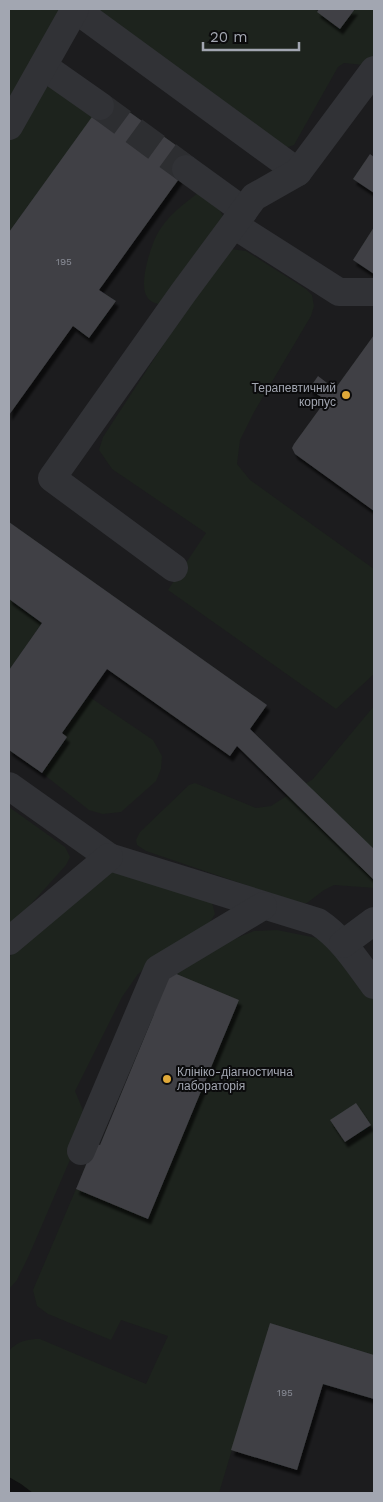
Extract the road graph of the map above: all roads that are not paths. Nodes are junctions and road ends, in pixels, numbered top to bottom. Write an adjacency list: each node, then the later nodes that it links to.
1 (75, 9): 2 (lane); 7 (lane)
2 (43, 66): 4 (lane); 5 (lane)
3 (374, 70): 7 (lane)
4 (100, 106)
5 (9, 126)
6 (186, 169): 8 (lane)
7 (298, 172): 8 (lane)
8 (239, 218): 9 (lane); 10 (lane)
9 (374, 292)
10 (174, 568)
11 (9, 786): 12 (lane)
12 (109, 857): 13 (lane); 15 (lane)
13 (263, 906): 16 (lane); 18 (lane)
14 (374, 921): 16 (lane)
15 (9, 941)
16 (343, 944): 17 (lane)
17 (374, 985)
18 (81, 1151)

